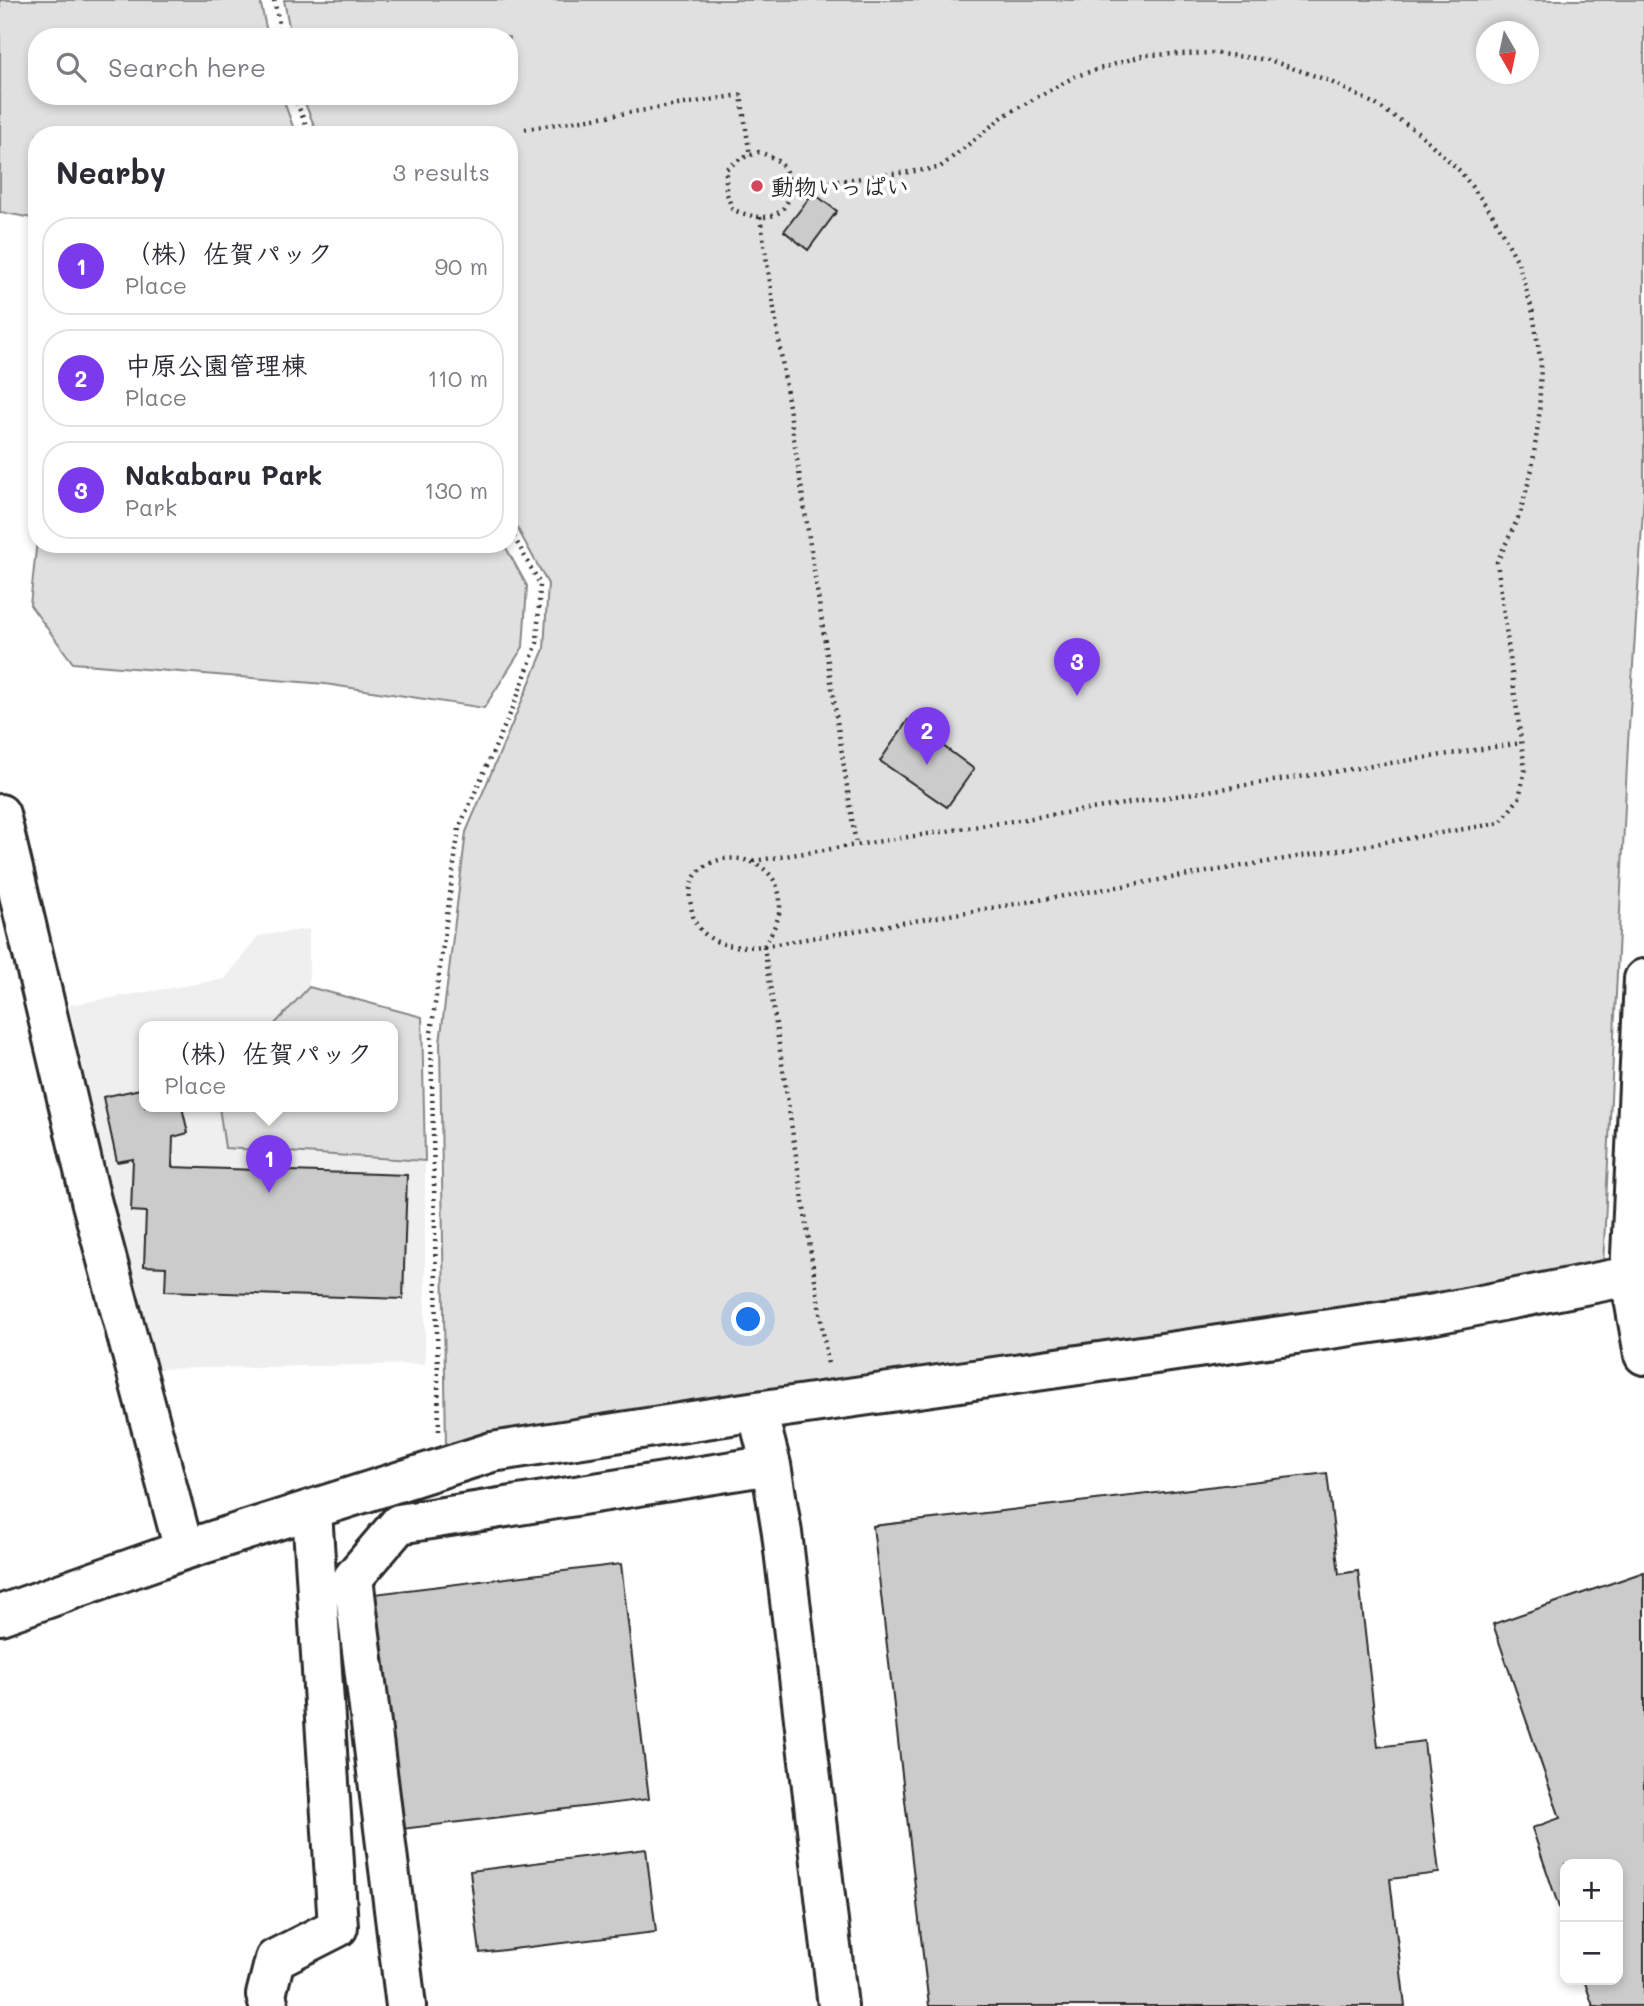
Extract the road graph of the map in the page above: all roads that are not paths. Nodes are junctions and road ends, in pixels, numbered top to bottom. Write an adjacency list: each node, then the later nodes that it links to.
1 (0, 814): 8 (street)
2 (1644, 979): 3 (street)
3 (1630, 1276): 4 (street); 5 (street)
4 (1644, 1355)
5 (757, 1411): 6 (street); 7 (street)
6 (771, 1465): 11 (street); 12 (street)
7 (312, 1511): 8 (street); 10 (street)
8 (184, 1550): 9 (street)
9 (0, 1615)
10 (269, 2006)
11 (406, 2006)
12 (838, 2006)

